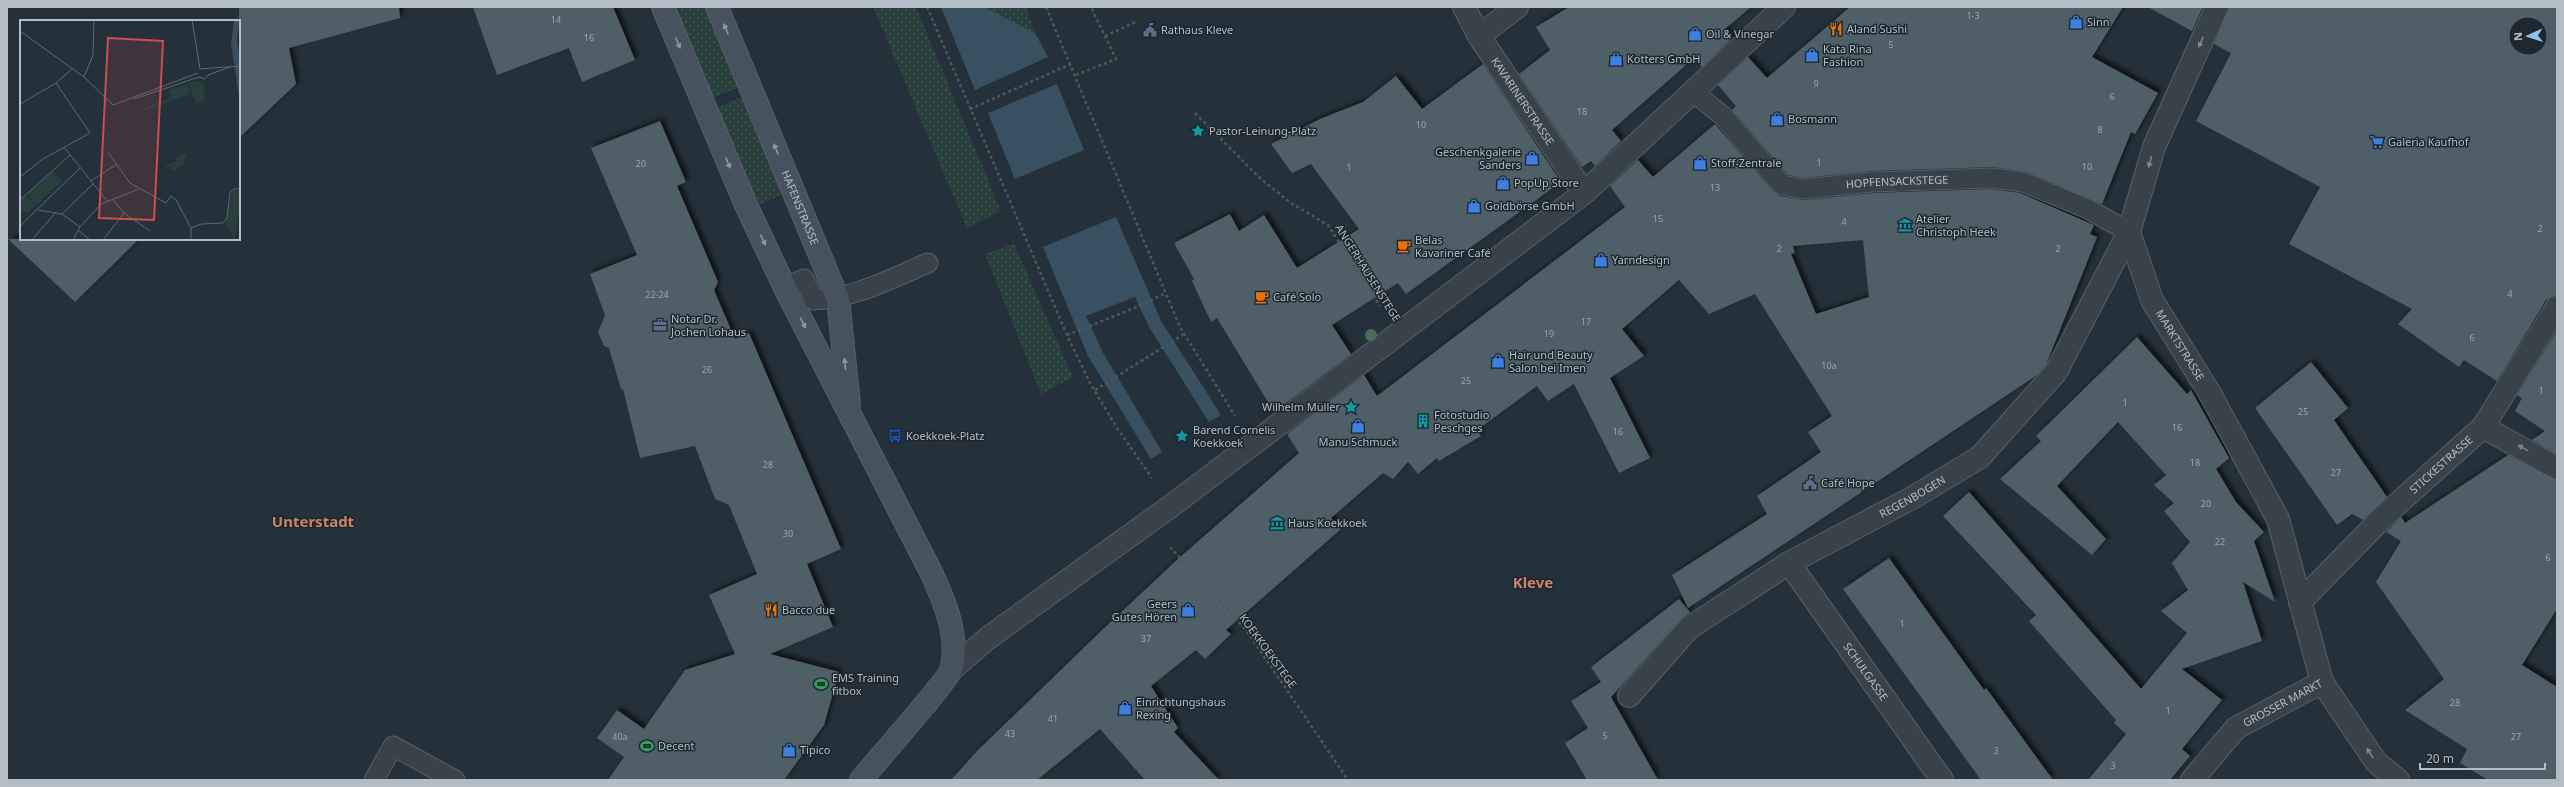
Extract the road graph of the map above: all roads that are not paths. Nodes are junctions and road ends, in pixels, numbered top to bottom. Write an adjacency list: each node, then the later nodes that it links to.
1 (663, 7): 12 (street, one-way to 12)
2 (717, 7): 13 (street, HAFENSTRASSE, one-way to 2)
3 (1464, 7): 7 (street, KAVARINERSTRASSE)
4 (1517, 7): 7 (street)
5 (2217, 7): 10 (street, one-way to 10)
6 (1778, 9): 8 (street)
7 (1479, 36): 9 (street, KAVARINERSTRASSE)
8 (1694, 92): 9 (street); 10 (lane, HOPFENSACKSTEGE)
9 (1584, 193): 20 (street)
10 (2129, 232): 18 (street, REGENBOGEN); 19 (street, MARKTSTRASSE)
11 (928, 263): 13 (lane)
12 (785, 288): 13 (lane); 15 (street, one-way to 15)
13 (838, 299): 15 (street, HAFENSTRASSE, one-way to 13)
14 (2557, 307): 16 (street, STICKESTRASSE)
15 (850, 417): 20 (street)
16 (2483, 428): 17 (street, one-way to 16); 19 (street, STICKESTRASSE)
17 (2557, 468)
18 (1790, 563): 22 (street, REGENBOGEN); 26 (street, SCHULGASSE)
19 (2300, 602): 21 (street, MARKTSTRASSE)
20 (952, 670): 25 (street)
21 (2322, 682): 27 (street, GROSSER MARKT); 28 (street, GROSSER MARKT, one-way to 21)
22 (1629, 696)
23 (374, 780): 24 (lane)
24 (455, 780)
25 (861, 780)
26 (1942, 780)
27 (2192, 780)
28 (2398, 780)

